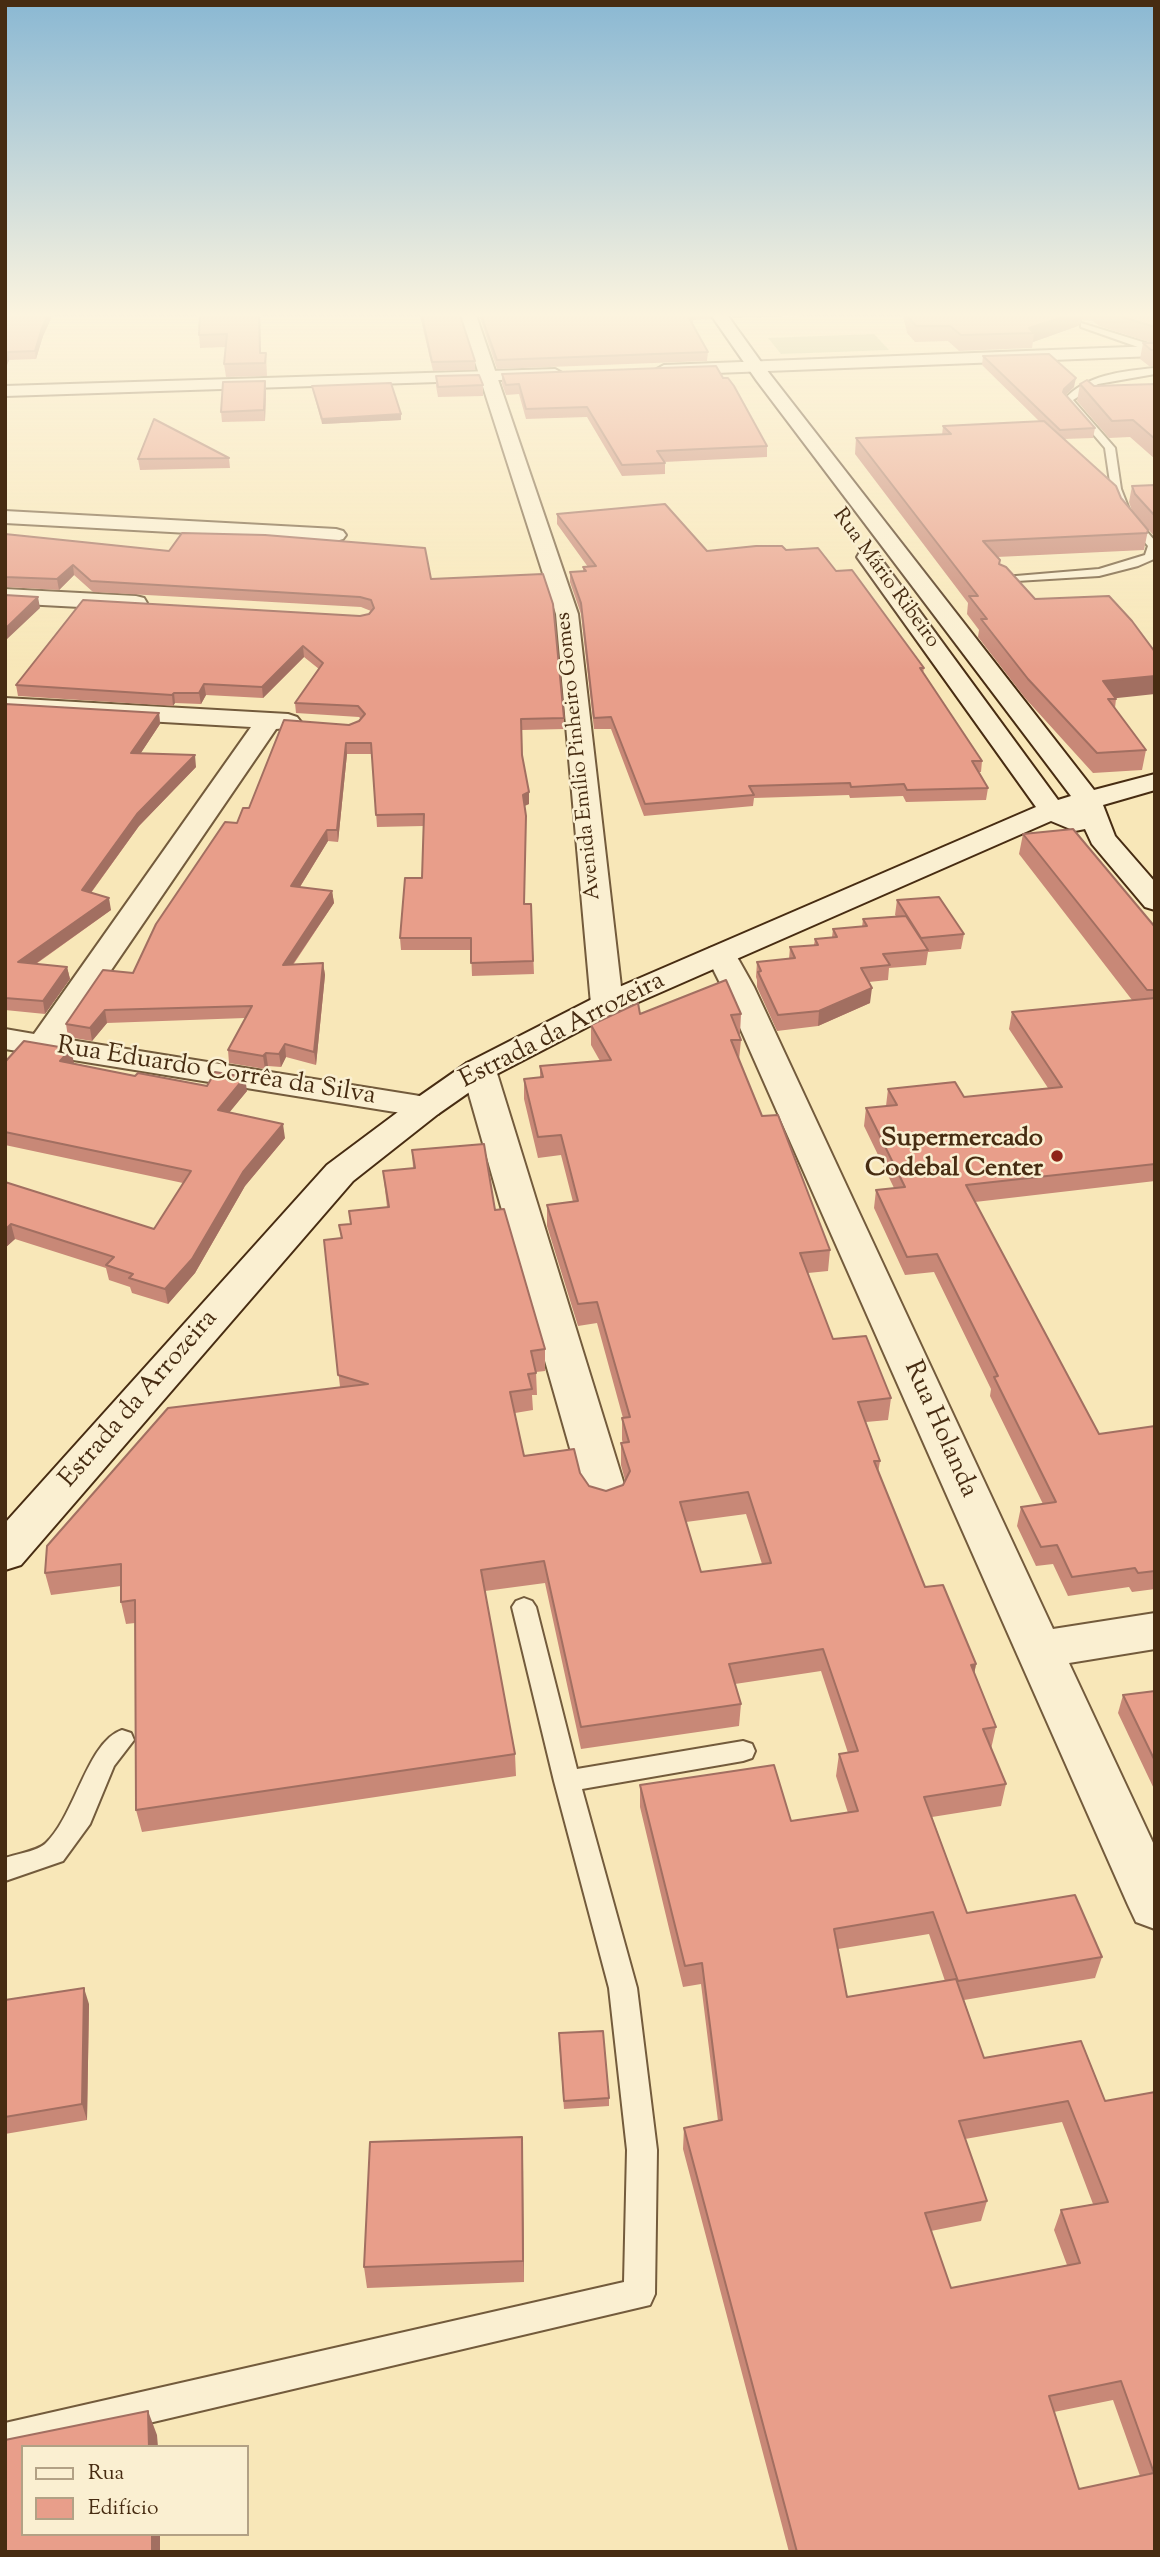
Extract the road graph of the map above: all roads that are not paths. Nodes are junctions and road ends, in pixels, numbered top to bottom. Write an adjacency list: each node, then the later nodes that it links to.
1 (508, 431): 19 (street, Avenida Emílio Pinheiro Gomes)
2 (798, 431): 6 (street, Rua Mário Ribeiro)
3 (1095, 431): 7 (lane)
4 (5, 517): 5 (street)
5 (336, 535)
6 (867, 536): 14 (street, Rua Mário Ribeiro); 15 (street, Rua Mário Ribeiro)
7 (1004, 580)
8 (5, 596): 9 (street)
9 (156, 605)
10 (5, 705): 11 (street)
11 (268, 722): 12 (street); 21 (street)
12 (309, 723)
13 (1155, 782): 14 (street, Estrada da Arrozeira)
14 (1087, 799): 15 (street, Estrada da Arrozeira); 16 (street, Rua Mário Ribeiro)
15 (1052, 810): 16 (street); 18 (street, Estrada da Arrozeira)
16 (1102, 838): 17 (street)
17 (1155, 901)
18 (721, 955): 19 (street, Estrada da Arrozeira); 28 (street, Rua Holanda)
19 (607, 1004): 22 (street, Estrada da Arrozeira)
20 (5, 1039): 21 (street, Rua Eduardo Corrêa da Silva)
21 (43, 1045): 23 (street, Rua Eduardo Corrêa da Silva)
22 (479, 1070): 23 (street, Estrada da Arrozeira); 24 (street)
23 (426, 1107): 25 (street, Estrada da Arrozeira)
24 (605, 1494)
25 (5, 1553)
26 (524, 1607): 31 (lane)
27 (1155, 1631): 28 (street)
28 (1038, 1650): 33 (street, Rua Holanda)
29 (122, 1740): 32 (lane)
30 (743, 1751): 31 (lane)
31 (567, 1781): 34 (lane)
32 (5, 1870)
33 (1155, 1905)
34 (5, 2440)

